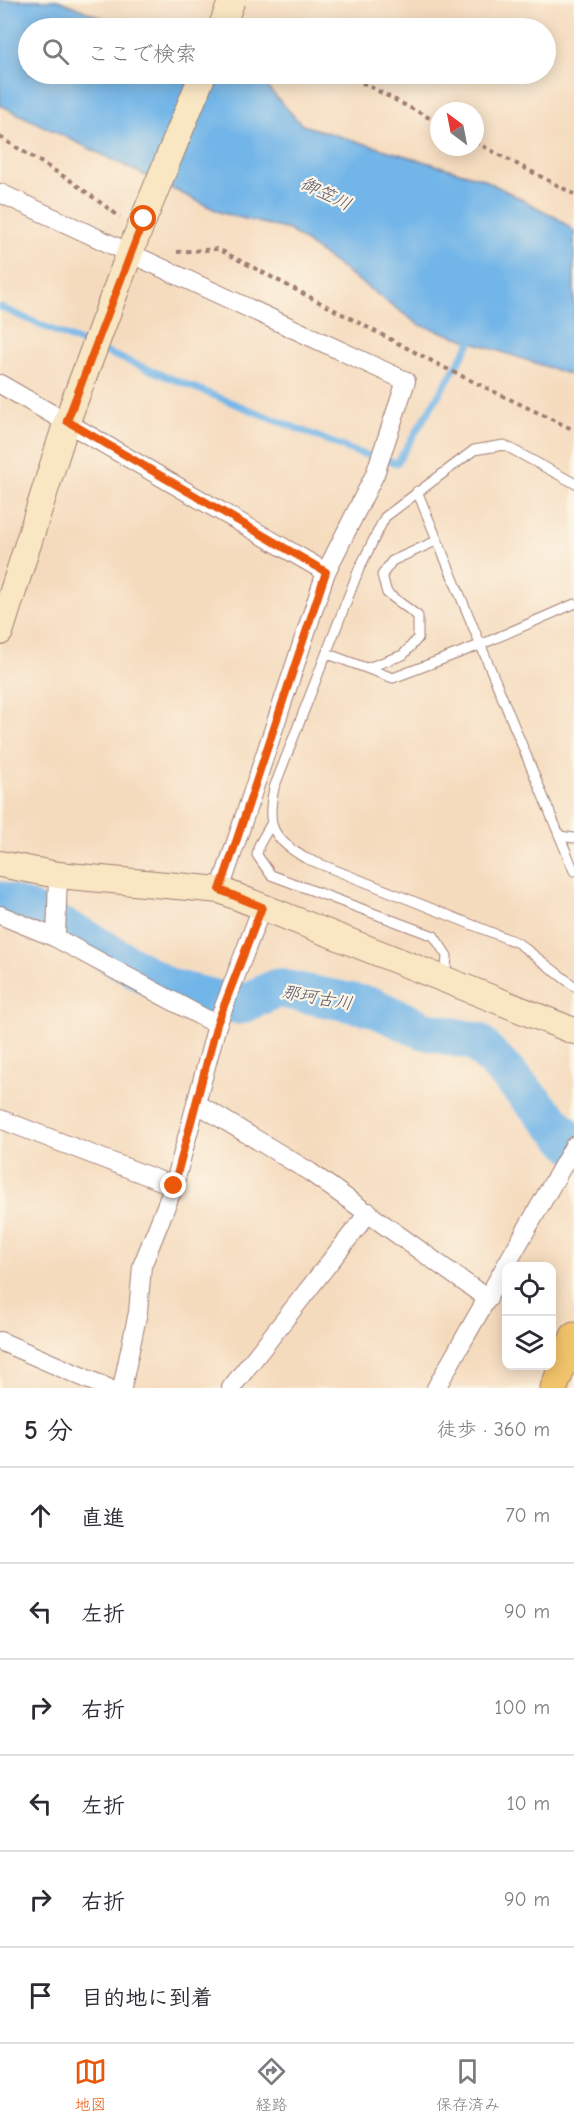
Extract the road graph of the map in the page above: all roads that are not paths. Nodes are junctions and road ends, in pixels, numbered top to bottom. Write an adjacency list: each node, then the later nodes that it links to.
1 (232, 0): 2 (street, bridge)
2 (225, 18)
3 (199, 84): 5 (street)
4 (0, 193): 5 (street)
5 (138, 234): 7 (street); 11 (street)
6 (0, 384): 7 (street)
7 (67, 421): 11 (street); 13 (street)
8 (574, 483): 9 (lane)
9 (417, 491): 10 (lane); 15 (lane)
10 (436, 541): 14 (lane); 16 (lane)
11 (326, 572): 23 (street)
12 (574, 604): 14 (lane)
13 (0, 632)
14 (480, 645): 16 (lane); 18 (lane)
15 (328, 654): 16 (lane); 17 (lane)
16 (367, 668)
17 (271, 824): 27 (lane); 28 (lane)
18 (560, 836): 19 (lane); 21 (lane)
19 (574, 838)
20 (0, 864): 22 (street)
21 (574, 871)
22 (58, 875): 23 (street); 26 (street)
23 (220, 890): 24 (street)
24 (262, 907): 27 (street); 29 (street)
25 (0, 915): 26 (street)
26 (56, 938): 29 (street)
27 (444, 981): 30 (street)
28 (574, 986)
29 (217, 1024): 31 (street)
30 (574, 1031)
31 (196, 1103): 34 (street); 35 (street)
32 (0, 1119): 34 (street)
33 (574, 1146): 36 (street)
34 (174, 1186): 40 (street)
35 (369, 1212): 36 (street); 41 (street)
36 (488, 1299): 42 (street)
37 (574, 1336): 43 (main road)
38 (0, 1341): 39 (street)
39 (108, 1388)
40 (122, 1388)
41 (231, 1388)
42 (436, 1388)
43 (554, 1388)

